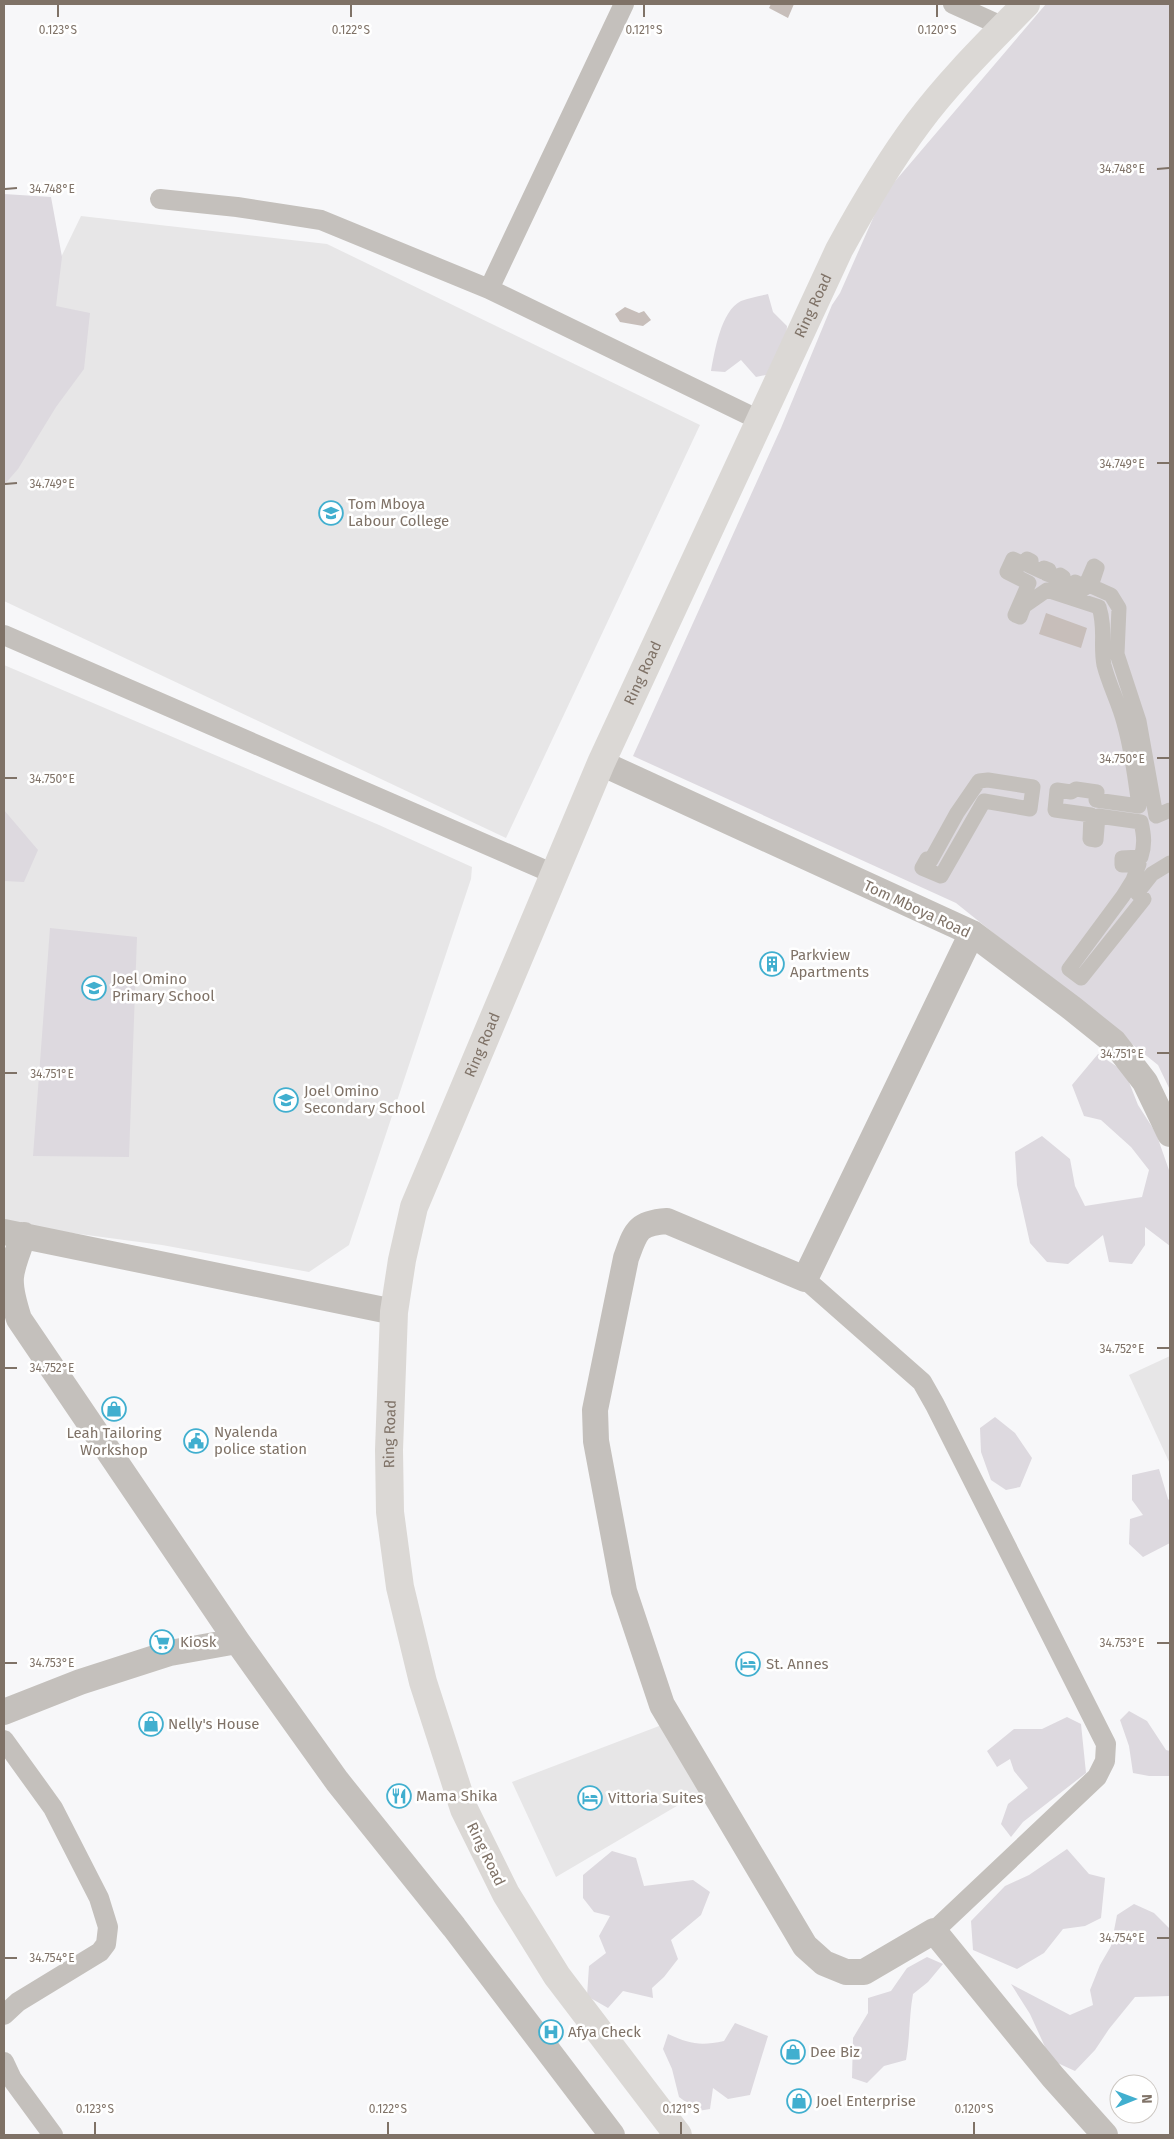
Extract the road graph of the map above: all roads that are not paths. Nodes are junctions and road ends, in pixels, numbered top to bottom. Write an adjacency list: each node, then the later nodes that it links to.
1 (624, 4): 6 (street)
2 (953, 4): 4 (street)
3 (1026, 4): 4 (main road, Ring Road)
4 (1004, 27): 7 (main road, Ring Road)
5 (160, 199): 6 (street)
6 (489, 289): 7 (street)
7 (761, 421): 9 (main road, Ring Road)
8 (4, 635): 13 (street)
9 (601, 763): 13 (main road, Ring Road); 14 (street, Tom Mboya Road)
10 (1033, 787): 10 (street)
11 (1170, 810): 12 (street)
12 (1170, 863)
13 (554, 874): 18 (main road, Ring Road)
14 (972, 933): 15 (street, Tom Mboya Road); 17 (street)
15 (1170, 1134)
16 (14, 1233): 18 (street); 19 (street)
17 (805, 1279): 22 (street); 22 (street)
18 (394, 1312): 27 (main road, Ring Road)
19 (236, 1640): 20 (street); 26 (street)
20 (4, 1712)
21 (4, 1740): 23 (street)
22 (934, 1931): 28 (street)
23 (4, 2015)
24 (4, 2062): 25 (street)
25 (53, 2135)
26 (612, 2135)
27 (678, 2135)
28 (1105, 2135)

